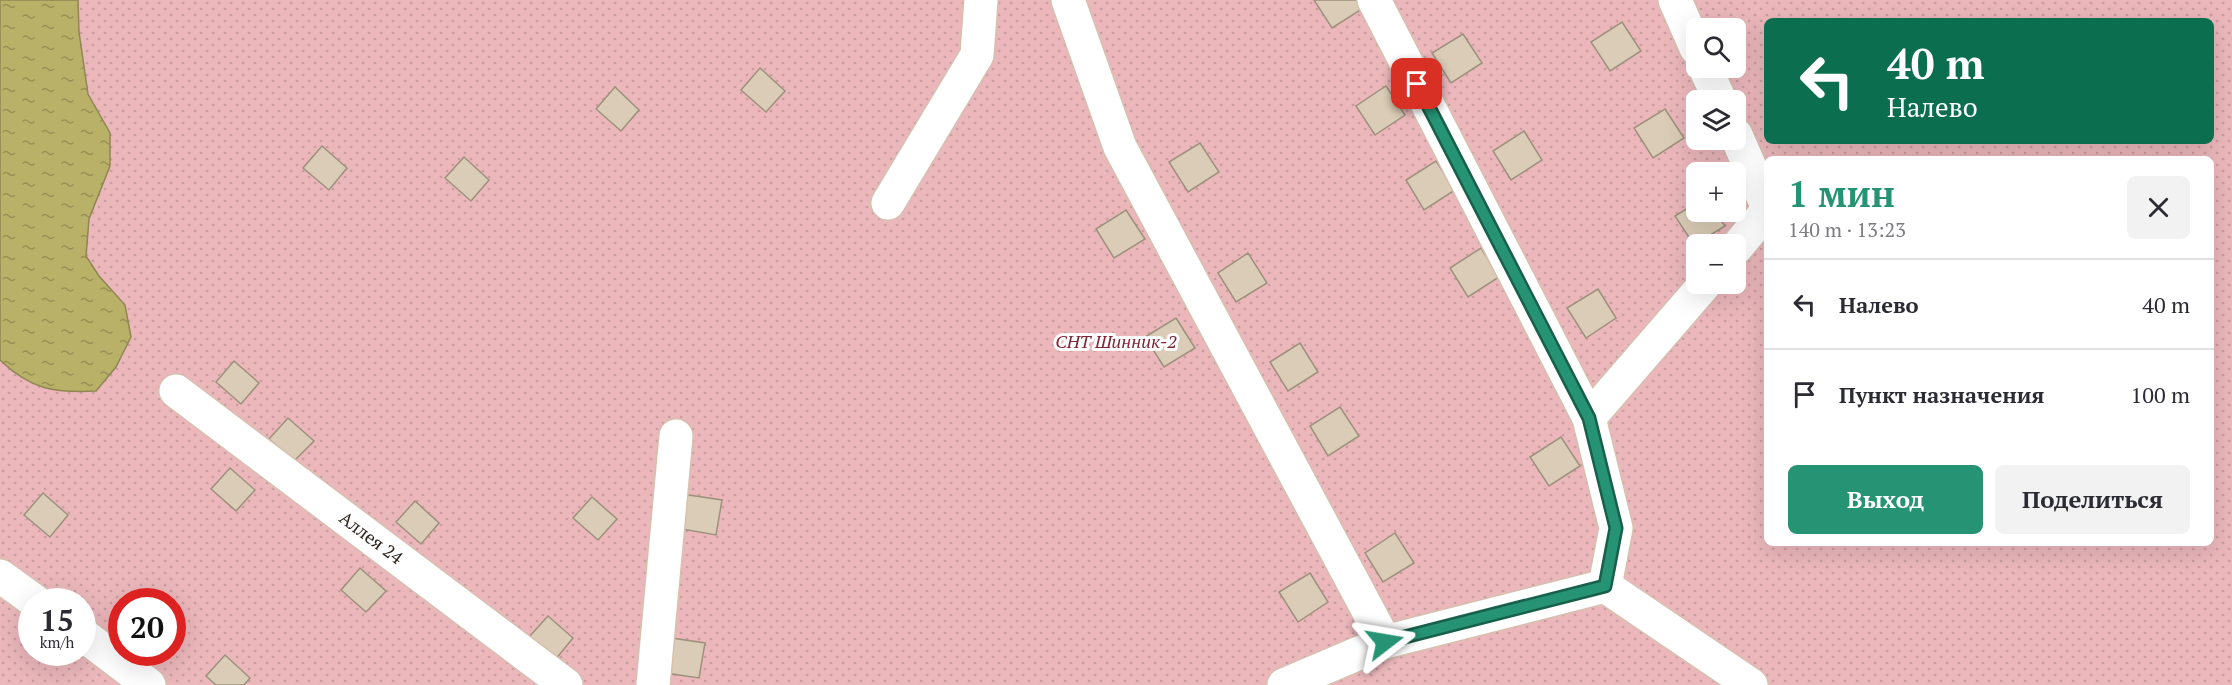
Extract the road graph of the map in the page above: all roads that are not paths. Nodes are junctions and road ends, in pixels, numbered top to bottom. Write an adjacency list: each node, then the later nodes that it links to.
1 (981, 0): 8 (lane)
2 (1068, 0): 18 (lane)
3 (1374, 0): 13 (lane)
4 (1675, 0): 5 (lane)
5 (1686, 25)
6 (1743, 150): 7 (lane)
7 (1764, 199)
8 (888, 202)
9 (1764, 215): 10 (lane)
10 (1746, 236)
11 (1696, 294): 13 (lane)
12 (176, 391): 21 (lane, Аллея 24)
13 (1589, 418): 16 (lane)
14 (675, 436): 22 (lane)
15 (0, 576): 17 (lane)
16 (1605, 586): 18 (lane); 24 (lane)
17 (18, 589)
18 (1385, 642): 23 (lane)
19 (96, 645): 20 (lane)
20 (149, 685)
21 (566, 685)
22 (653, 685)
23 (1284, 685)
24 (1751, 685)

